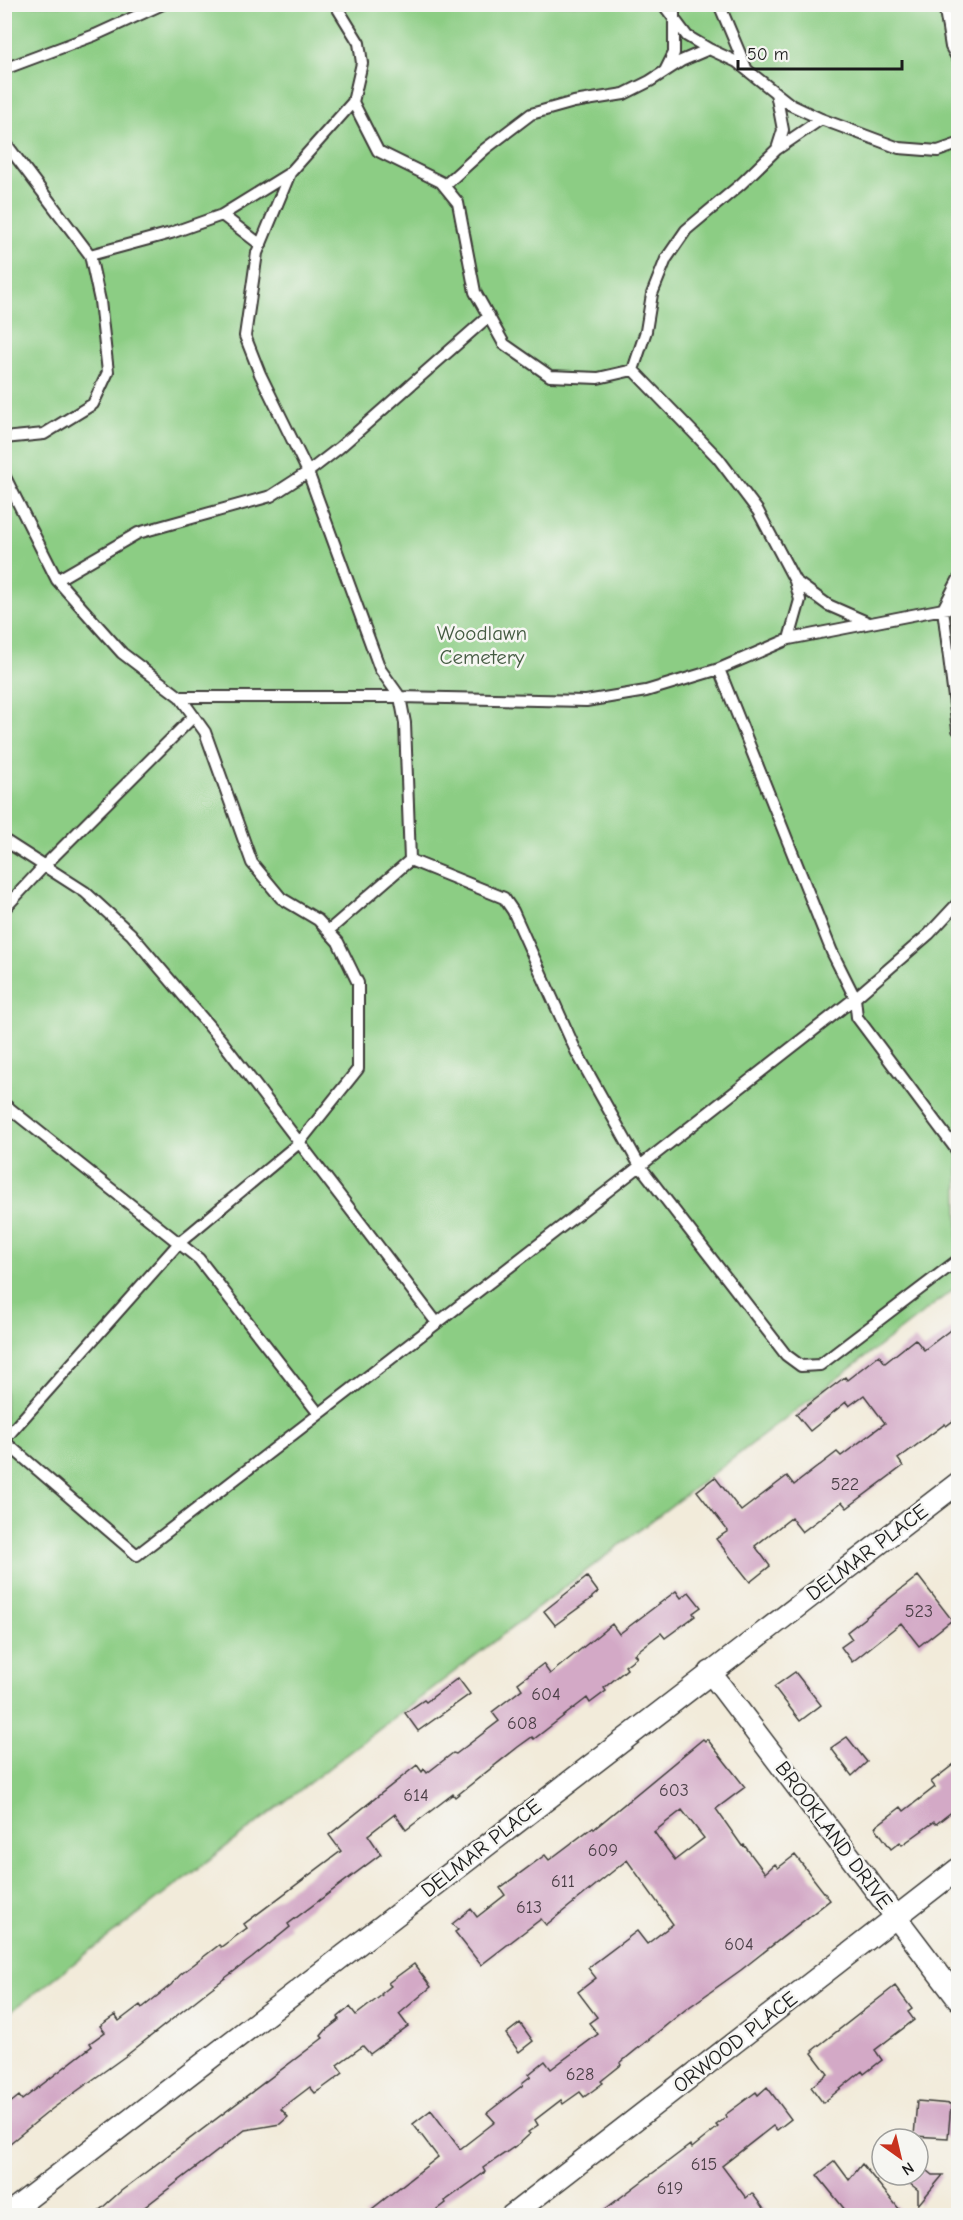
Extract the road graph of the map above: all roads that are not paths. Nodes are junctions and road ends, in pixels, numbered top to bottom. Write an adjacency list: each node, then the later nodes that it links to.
1 (163, 4): 10 (lane)
2 (335, 4): 14 (lane)
3 (663, 4): 7 (lane)
4 (675, 4): 7 (lane)
5 (719, 4): 12 (lane)
6 (944, 4): 9 (lane)
7 (675, 23): 8 (lane); 11 (lane)
8 (709, 49): 11 (lane); 12 (lane)
9 (958, 59)
10 (4, 69)
11 (665, 71): 20 (lane)
12 (748, 71): 13 (lane)
13 (776, 93): 15 (lane); 18 (lane)
14 (353, 102): 19 (lane); 20 (lane)
15 (821, 119): 17 (lane); 18 (lane)
16 (4, 141): 23 (lane)
17 (958, 144)
18 (777, 149): 25 (lane)
19 (290, 173): 21 (lane); 22 (lane)
20 (444, 186): 24 (lane)
21 (222, 215): 22 (lane); 23 (lane)
22 (261, 245): 27 (lane)
23 (90, 255): 26 (lane)
24 (489, 316): 25 (lane); 27 (lane)
25 (633, 370): 31 (lane)
26 (4, 438)
27 (308, 472): 29 (lane); 38 (lane)
28 (6, 483): 29 (lane)
29 (57, 580): 37 (lane)
30 (958, 580): 33 (lane)
31 (795, 581): 34 (lane); 35 (lane)
32 (958, 607): 33 (lane)
33 (943, 609): 34 (lane); 40 (lane)
34 (869, 623): 35 (lane)
35 (789, 639): 36 (lane)
36 (719, 669): 38 (lane); 47 (lane)
37 (180, 697): 38 (lane); 39 (lane)
38 (400, 697): 42 (lane)
39 (194, 716): 43 (lane); 46 (lane)
40 (958, 730)
41 (4, 840): 43 (lane)
42 (410, 860): 46 (lane); 51 (lane)
43 (44, 866): 45 (lane); 49 (lane)
44 (958, 903): 47 (lane)
45 (4, 909)
46 (328, 931): 49 (lane)
47 (855, 998): 50 (lane); 51 (lane)
48 (4, 1104): 52 (lane)
49 (299, 1143): 52 (lane); 54 (lane)
50 (958, 1152)
51 (640, 1166): 53 (lane); 54 (lane)
52 (179, 1243): 55 (lane); 56 (lane)
53 (958, 1260)
54 (437, 1323): 55 (lane)
55 (319, 1414): 56 (lane)
56 (4, 1441)
57 (958, 1482): 58 (street, DELMAR PLACE)
58 (710, 1672): 60 (street, BROOKLAND DRIVE); 62 (street, DELMAR PLACE)
59 (958, 1869): 60 (street, ORWOOD PLACE)
60 (896, 1917): 61 (street, BROOKLAND DRIVE); 63 (street, ORWOOD PLACE)
61 (958, 1999)
62 (5, 2216)
63 (511, 2216)

